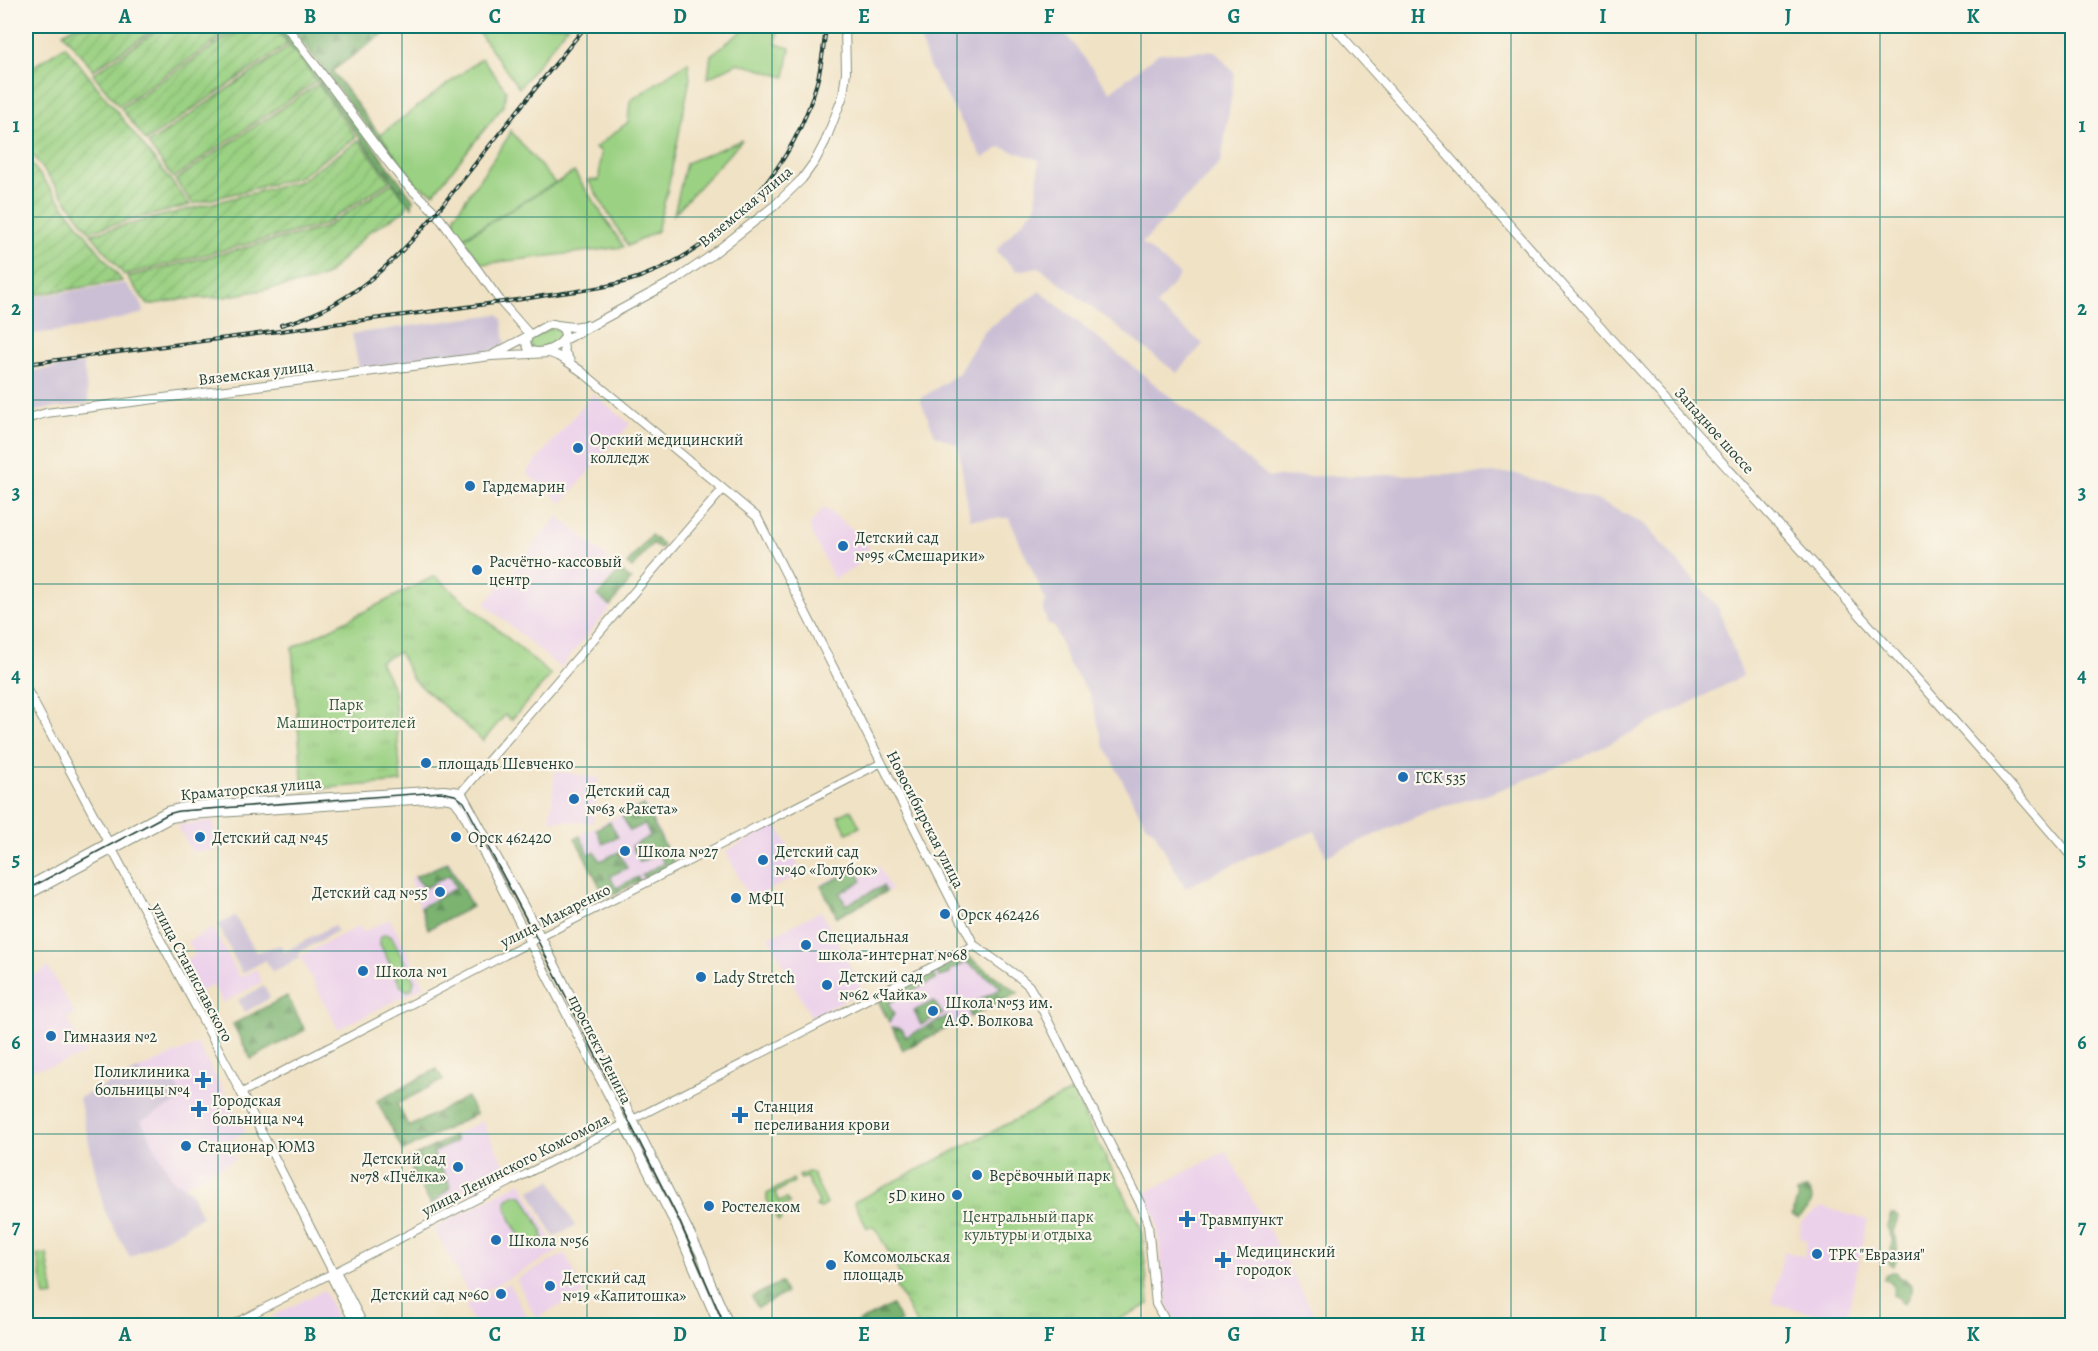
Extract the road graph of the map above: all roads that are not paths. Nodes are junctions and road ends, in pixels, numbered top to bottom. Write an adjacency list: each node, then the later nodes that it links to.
1 (286, 26): 6 (main road)
2 (845, 26): 4 (main road, Вяземская улица)
3 (1333, 26): 18 (main road, Западное шоссе)
4 (598, 322): 5 (main road); 7 (main road, Вяземская улица)
5 (556, 325): 6 (main road); 7 (main road)
6 (530, 335): 8 (main road); 9 (main road)
7 (563, 341): 8 (main road, Вяземская улица); 10 (main road)
8 (537, 353): 9 (main road, Вяземская улица); 10 (main road)
9 (491, 356): 11 (main road, Вяземская улица)
10 (581, 371): 12 (main road, Новосибирская улица)
11 (26, 419)
12 (723, 489): 14 (main road, Новосибирская улица); 15 (main road)
13 (26, 688): 17 (main road, улица Станиславского)
14 (881, 763): 21 (street, улица Макаренко); 23 (main road, Новосибирская улица)
15 (461, 792): 16 (main road); 17 (main road, Краматорская улица); 21 (main road, проспект Ленина)
16 (454, 801): 17 (main road, Краматорская улица); 22 (main road, проспект Ленина)
17 (110, 847): 19 (main road, Краматорская улица); 20 (main road, Краматорская улица); 24 (main road, улица Станиславского)
18 (2073, 856)
19 (26, 887)
20 (26, 896)
21 (541, 937): 22 (street, улица Макаренко); 25 (main road, проспект Ленина)
22 (531, 942): 24 (street, улица Макаренко); 26 (main road, проспект Ленина)
23 (974, 945): 25 (street, улица Ленинского Комсомола); 33 (main road, Новосибирская улица)
24 (241, 1093): 27 (main road, улица Станиславского)
25 (633, 1119): 26 (street, улица Ленинского Комсомола); 32 (main road, проспект Ленина)
26 (622, 1124): 27 (street, улица Ленинского Комсомола); 31 (main road, проспект Ленина)
27 (333, 1272): 28 (street, улица Ленинского Комсомола); 29 (main road, улица Станиславского); 30 (main road, улица Станиславского)
28 (229, 1326)
29 (356, 1326)
30 (364, 1326)
31 (719, 1326)
32 (730, 1326)
33 (1168, 1326)

